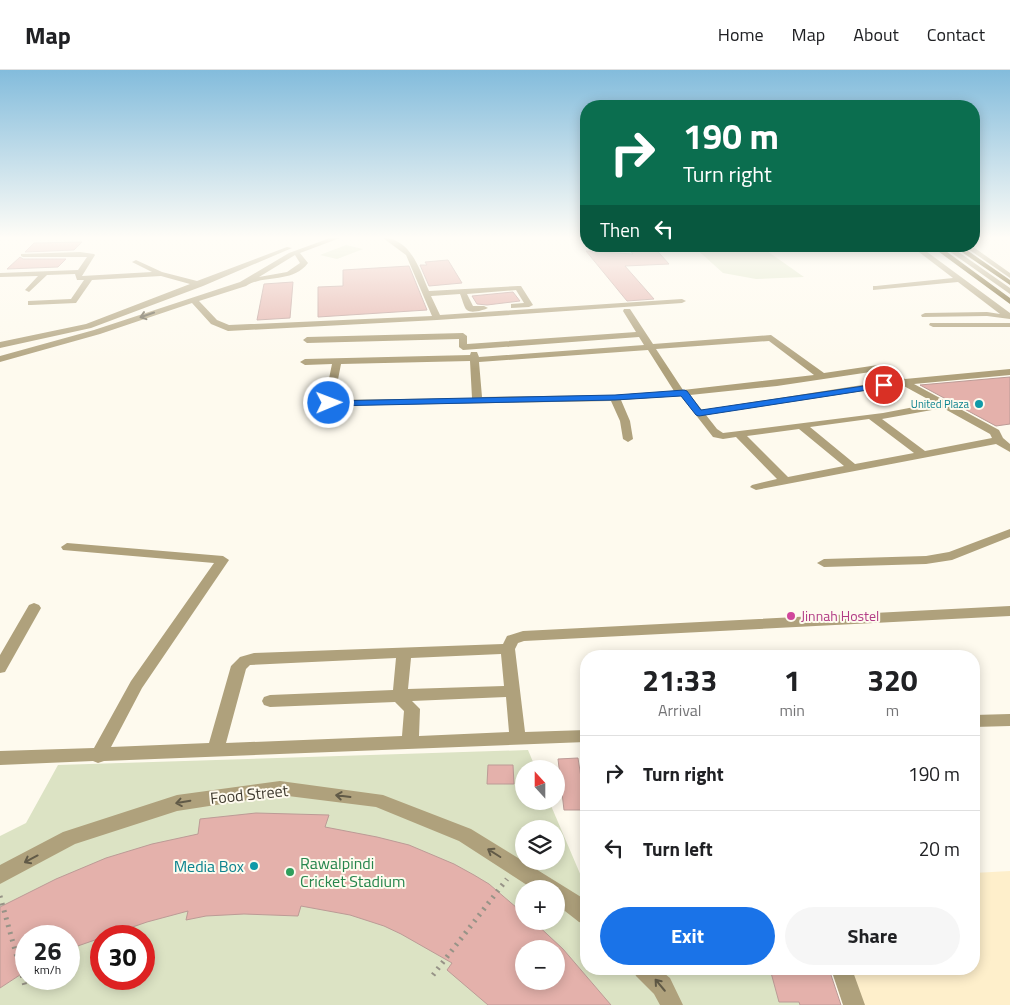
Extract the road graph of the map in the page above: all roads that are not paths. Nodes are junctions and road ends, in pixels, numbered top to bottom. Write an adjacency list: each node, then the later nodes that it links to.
1 (37, 282): 13 (street)
2 (86, 282): 20 (street)
3 (191, 282): 11 (street)
4 (206, 282): 11 (street)
5 (245, 282): 17 (street)
6 (421, 282): 16 (street)
7 (928, 282): 12 (street)
8 (962, 282): 24 (street)
9 (982, 282): 19 (main road)
10 (995, 282): 15 (street)
11 (200, 284): 26 (street)
12 (876, 288)
13 (29, 290)
14 (464, 292): 14 (street); 16 (street)
15 (1010, 292)
16 (426, 294): 23 (street)
17 (192, 300): 23 (street); 27 (street, one-way to 27)
18 (682, 301): 23 (street)
19 (1010, 302)
20 (31, 303)
21 (627, 310): 28 (street)
22 (925, 314): 24 (street)
23 (437, 318)
24 (1010, 320): 25 (street)
25 (933, 325)
26 (88, 326): 27 (street); 30 (street)
27 (98, 332): 33 (street)
28 (641, 334): 31 (street); 32 (street)
29 (307, 340): 31 (street)
30 (0, 345)
31 (473, 346): 34 (street)
32 (652, 348): 34 (street); 38 (street); 40 (street)
33 (1, 357)
34 (474, 359): 35 (street); 42 (street)
35 (337, 361): 36 (street); 42 (street)
36 (304, 362)
37 (1010, 372): 39 (street)
38 (822, 376): 39 (street); 40 (street)
39 (902, 382): 43 (street); 44 (street)
40 (682, 393): 41 (street); 44 (street)
41 (615, 398): 42 (street); 48 (street)
42 (477, 400)
43 (943, 405): 45 (street); 49 (street)
44 (699, 413): 47 (street)
45 (871, 416): 46 (street); 51 (street)
46 (802, 426): 47 (street); 52 (street)
47 (740, 435): 53 (street)
48 (628, 438)
49 (998, 440): 50 (street); 51 (street)
50 (1010, 449)
51 (924, 455): 52 (street)
52 (853, 468): 53 (street)
53 (785, 481): 54 (street)
54 (756, 487)
55 (1010, 533): 57 (street)
56 (67, 547): 72 (street)
57 (824, 563)
58 (34, 608): 62 (street)
59 (1010, 610): 60 (street)
60 (508, 649): 61 (street); 63 (street)
61 (404, 652): 64 (street); 71 (street)
62 (0, 668)
63 (512, 691): 64 (street); 69 (street)
64 (400, 696): 65 (street); 70 (street)
65 (270, 701)
66 (1010, 720): 67 (street)
67 (980, 721)
68 (580, 736): 69 (street)
69 (518, 739): 70 (street)
70 (410, 743): 71 (street)
71 (215, 751): 72 (street)
72 (98, 756): 73 (street)
73 (0, 758)
74 (0, 876): 75 (street, Food Street, one-way to 74)
75 (536, 880)
76 (565, 898): 77 (street)
77 (580, 910)
78 (650, 975): 80 (street, one-way to 78)
79 (844, 975): 81 (street)
80 (672, 1005)
81 (854, 1005)

